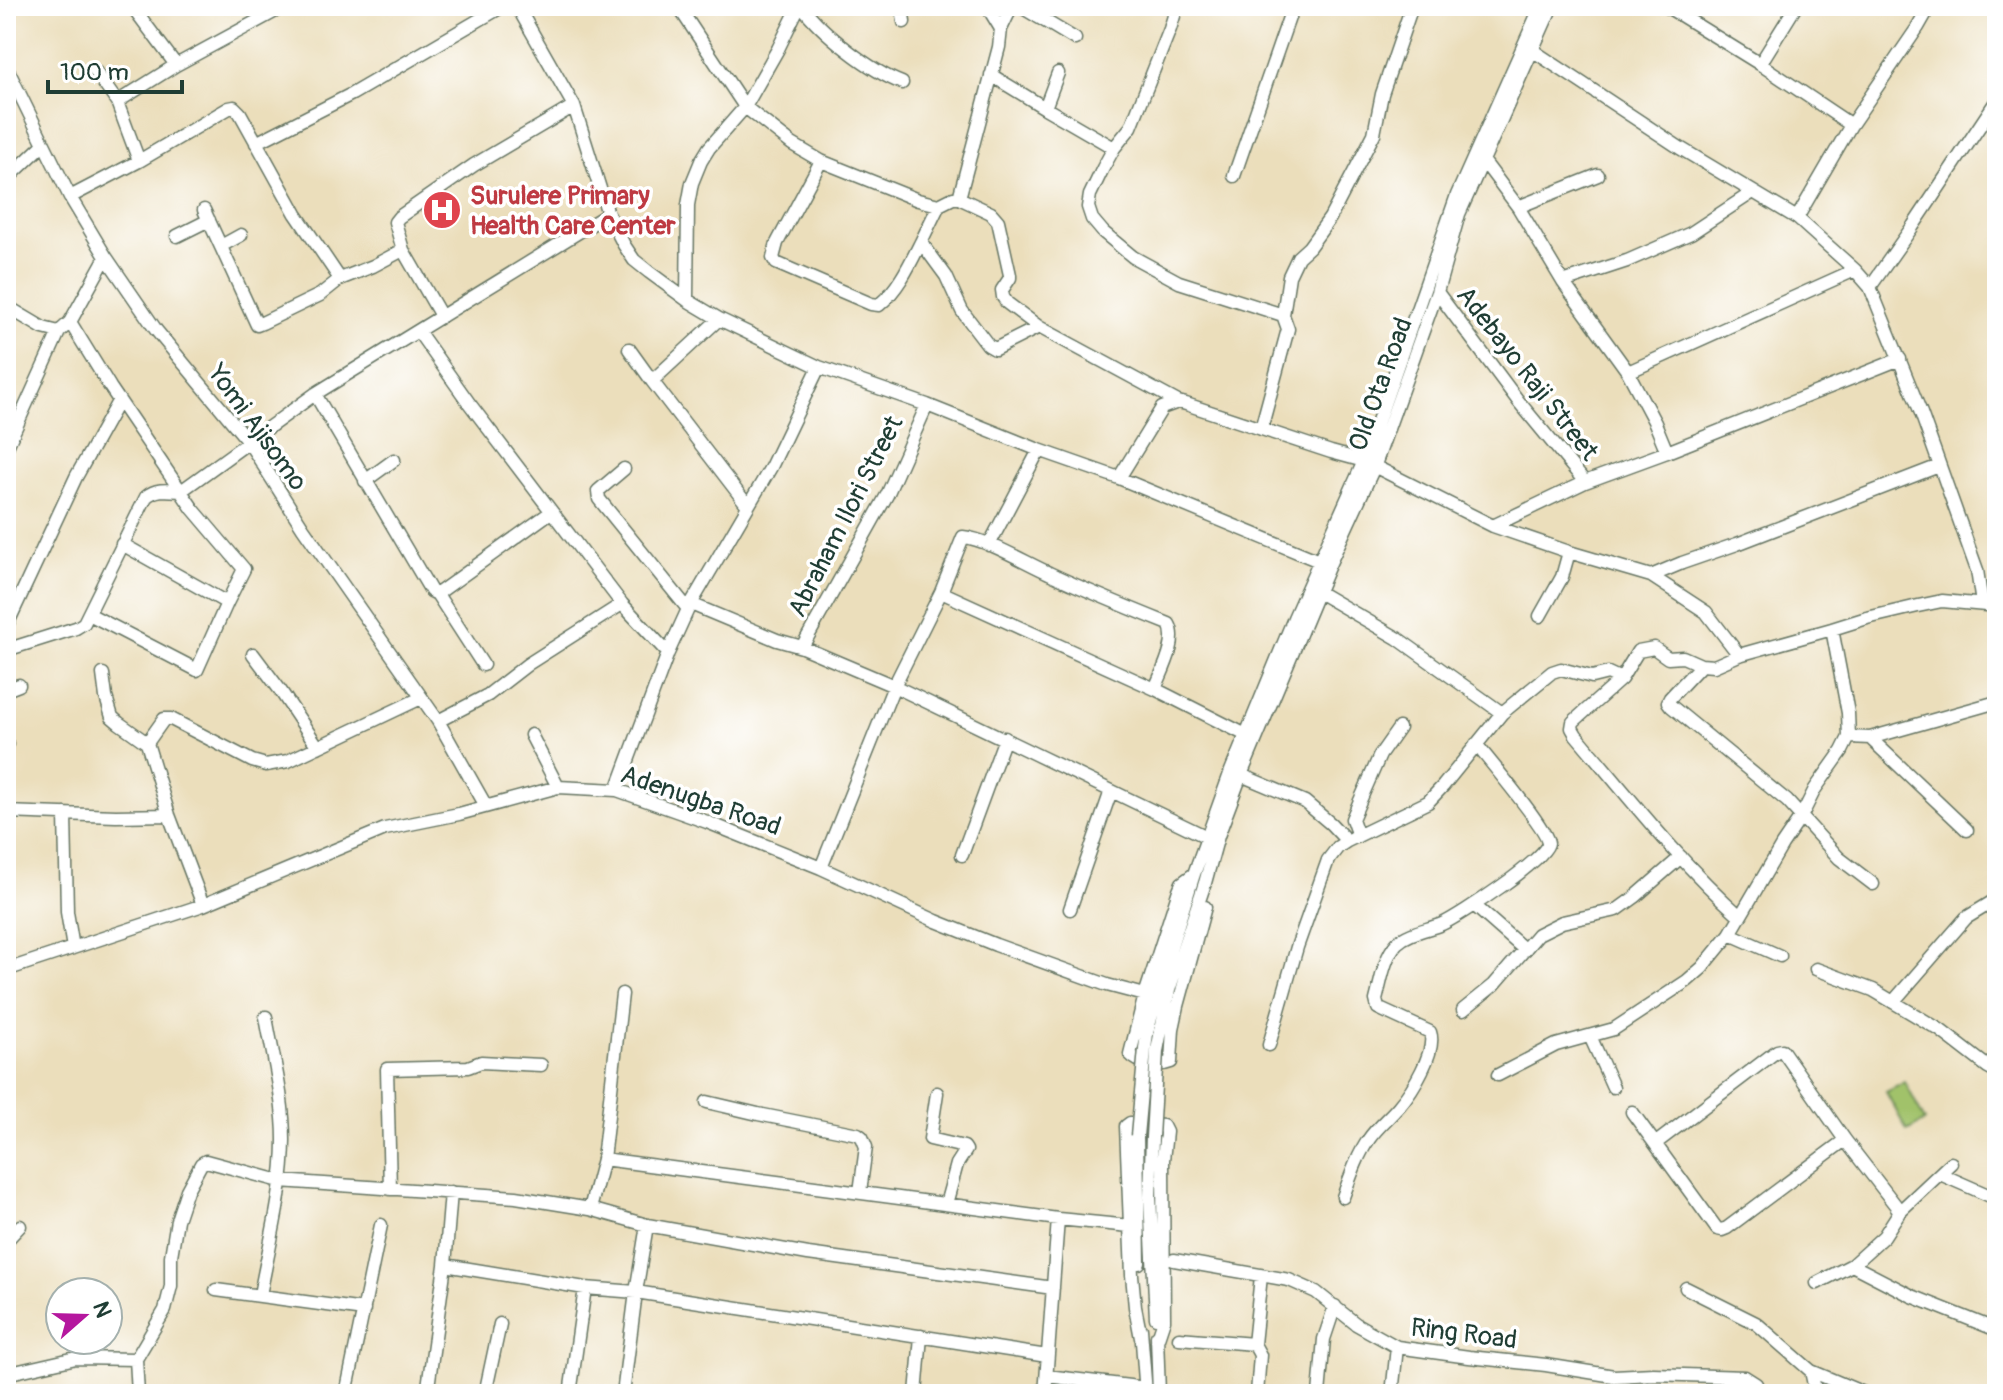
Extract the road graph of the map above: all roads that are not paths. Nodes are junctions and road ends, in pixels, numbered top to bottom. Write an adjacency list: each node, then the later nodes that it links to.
1 (132, 6): 24 (street)
2 (285, 6): 24 (street)
3 (503, 6): 36 (street)
4 (517, 6): 32 (street)
5 (678, 6): 33 (street)
6 (801, 6): 29 (street); 33 (street)
7 (902, 6): 19 (street)
8 (987, 6): 20 (street)
9 (1012, 6): 20 (street)
10 (1020, 6): 21 (street)
11 (1177, 6): 38 (street)
12 (1293, 6): 43 (street)
13 (1412, 6): 65 (street)
14 (1541, 6): 87 (street, Old Ota Road)
15 (1552, 6): 22 (street, Old Ota Road)
16 (1666, 6): 23 (street)
17 (1796, 6): 23 (street)
18 (1930, 6): 35 (street)
19 (904, 22)
20 (1001, 29): 28 (street)
21 (1075, 39)
22 (1532, 50): 39 (street, Old Ota Road); 45 (street)
23 (1760, 64): 35 (street)
24 (176, 65): 31 (street)
25 (6, 66): 37 (street, Yomi Ajisomo)
26 (95, 71): 31 (street)
27 (1058, 73): 34 (street)
28 (991, 75): 34 (street); 47 (street)
29 (902, 83)
30 (1997, 100): 61 (street)
31 (117, 102): 40 (street)
32 (574, 106): 50 (street); 56 (street)
33 (745, 107): 41 (street); 63 (street)
34 (1045, 108): 38 (street)
35 (1851, 125): 51 (street)
36 (256, 143): 40 (street); 59 (street)
37 (44, 144): 44 (street); 46 (street, Yomi Ajisomo)
38 (1114, 148): 65 (street)
39 (1482, 159): 49 (street); 62 (street, Old Ota Road)
40 (139, 161): 46 (street)
41 (821, 161): 48 (street); 54 (street)
42 (1598, 175): 49 (street)
43 (1234, 176)
44 (6, 180)
45 (1753, 192): 51 (street); 60 (street)
46 (70, 197): 57 (street, Yomi Ajisomo)
47 (959, 198): 48 (street); 69 (street)
48 (939, 205): 54 (street)
49 (1518, 207): 60 (street)
50 (608, 214): 63 (street); 66 (street)
51 (1797, 218): 58 (street)
52 (241, 235): 55 (street)
53 (177, 236): 55 (street)
54 (921, 242): 69 (street)
55 (221, 246): 59 (street)
56 (403, 250): 59 (street); 66 (street)
57 (106, 257): 68 (street); 82 (street, Yomi Ajisomo)
58 (1855, 270): 61 (street); 75 (street)
59 (340, 279)
60 (1563, 282): 75 (street)
61 (1870, 287): 73 (street)
62 (1437, 292): 87 (street, Old Ota Road); 92 (street, Adebayo Raji Street)
63 (687, 300): 67 (street)
64 (6, 306): 71 (street)
65 (1283, 315): 81 (street)
66 (441, 316): 70 (street)
67 (719, 319): 74 (street); 76 (street)
68 (70, 322): 71 (street); 78 (street)
69 (1039, 327): 79 (street)
70 (418, 331): 77 (street); 95 (street)
71 (59, 332): 83 (street)
72 (629, 349): 76 (street)
73 (1900, 359): 85 (street); 88 (street)
74 (819, 367): 80 (street); 94 (street)
75 (1628, 372): 85 (street)
76 (652, 381): 94 (street)
77 (315, 394): 82 (street); 91 (street)
78 (119, 400): 93 (street); 111 (street)
79 (1178, 402): 81 (street); 90 (street)
80 (927, 405): 84 (street); 114 (street, Abraham Ilori Street)
81 (1261, 429): 87 (street)
82 (248, 441): 93 (street); 127 (street, Yomi Ajisomo)
83 (6, 449)
84 (1039, 450): 90 (street); 98 (street)
85 (1667, 452): 92 (street)
86 (394, 460): 91 (street)
87 (1369, 463): 96 (street); 100 (street, Old Ota Road); 103 (street, Old Ota Road)
88 (1939, 466): 101 (street); 107 (street)
89 (624, 469): 108 (street)
90 (1119, 478): 100 (street)
91 (365, 481): 104 (street)
92 (1585, 482): 96 (street)
93 (181, 491): 97 (street); 105 (street)
94 (748, 506): 108 (street)
95 (551, 512): 104 (street); 106 (street)
96 (1493, 526): 99 (street)
97 (122, 544): 105 (street); 109 (street)
98 (989, 545): 102 (street); 125 (street)
99 (1569, 552): 101 (street); 110 (street)
100 (1319, 561): 133 (street, Old Ota Road)
101 (1651, 576): 118 (street)
102 (941, 592): 124 (street); 125 (street)
103 (1318, 592): 129 (street); 140 (street, Old Ota Road)
104 (437, 594): 119 (street)
105 (227, 603): 109 (street)
106 (622, 604): 116 (street); 130 (street)
107 (1991, 605): 112 (street); 113 (street)
108 (690, 606): 114 (street); 116 (street)
109 (89, 614): 115 (street)
110 (1540, 616)
111 (6, 627)
112 (1832, 629): 118 (street); 134 (street)
113 (1997, 643)
114 (802, 647): 124 (street)
115 (6, 650)
116 (668, 653): 142 (street)
117 (253, 654): 139 (street)
118 (1739, 655): 120 (street)
119 (483, 665)
120 (1701, 665): 122 (street); 148 (street)
121 (103, 674): 137 (street)
122 (1621, 679): 129 (street); 153 (street)
123 (19, 685): 126 (street)
124 (894, 686): 135 (street); 154 (street)
125 (1155, 689): 133 (street)
126 (6, 690)
127 (421, 698): 130 (street, Yomi Ajisomo); 139 (street)
128 (1997, 702): 136 (street)
129 (1502, 713): 138 (street)
130 (438, 721): 144 (street, Yomi Ajisomo)
131 (1399, 728): 151 (street)
132 (531, 735): 141 (street)
133 (1246, 735): 140 (street, Old Ota Road)
134 (1849, 737): 136 (street); 148 (street)
135 (1005, 738): 143 (street); 152 (street)
136 (1870, 738): 149 (street)
137 (147, 743): 139 (street); 147 (street)
138 (1476, 744): 151 (street); 160 (street)
139 (318, 747)
140 (1236, 773): 150 (street); 151 (street); 156 (street)
141 (558, 787): 142 (street, Adenugba Road); 144 (street, Adenugba Road)
142 (617, 790): 154 (street, Adenugba Road)
143 (1111, 791): 150 (street); 161 (street)
144 (486, 806): 159 (street, Adenugba Road)
145 (6, 812): 146 (street)
146 (65, 814): 147 (street); 164 (street)
147 (169, 815): 159 (street)
148 (1801, 817): 157 (street); 162 (street)
149 (1967, 830)
150 (1207, 837): 155 (street)
151 (1352, 839): 175 (street)
152 (962, 855)
153 (1681, 857): 162 (street); 165 (street)
154 (821, 868): 170 (street, Adenugba Road)
155 (1194, 874): 170 (street); 176 (street)
156 (1205, 883): 170 (street); 176 (street)
157 (1873, 884)
158 (1997, 899): 171 (street)
159 (203, 905): 164 (street, Adenugba Road)
160 (1475, 906): 165 (street); 193 (street)
161 (1070, 909)
162 (1740, 916): 163 (street)
163 (1730, 934): 166 (street); 174 (street)
164 (73, 948): 168 (street, Adenugba Road)
165 (1525, 950): 172 (street)
166 (1780, 956)
167 (1816, 969): 171 (street)
168 (6, 970)
169 (622, 994): 186 (street)
170 (1145, 995)
171 (1893, 1002): 178 (street)
172 (1463, 1010)
173 (266, 1017): 189 (street)
174 (1590, 1036): 179 (street); 180 (street)
175 (1269, 1045)
176 (1151, 1050): 220 (street, bridge); 222 (street, bridge)
177 (541, 1065): 190 (street)
178 (1997, 1072)
179 (1498, 1075)
180 (1613, 1087)
181 (937, 1093): 195 (street)
182 (707, 1102): 192 (street)
183 (1632, 1112): 185 (street)
184 (1845, 1140): 185 (street); 185 (street); 197 (street)
185 (1656, 1143)
186 (603, 1159): 192 (street); 196 (street)
187 (1951, 1163): 188 (street)
188 (1940, 1174): 194 (street); 197 (street)
189 (280, 1181): 190 (street); 214 (street); 226 (street)
190 (390, 1189): 191 (street)
191 (451, 1192): 196 (street); 205 (street)
192 (860, 1192): 195 (street)
193 (1343, 1197)
194 (1997, 1199)
195 (946, 1204): 198 (street)
196 (590, 1209): 200 (street)
197 (1900, 1211): 206 (street)
198 (1058, 1219): 202 (street); 210 (street)
199 (381, 1225): 216 (street)
200 (647, 1225): 210 (street); 213 (street)
201 (20, 1226): 203 (street)
202 (1130, 1226): 220 (street); 222 (street)
203 (6, 1241)
204 (1174, 1260): 207 (street, Ring Road)
205 (445, 1265): 209 (street); 233 (street)
206 (1852, 1265): 208 (street); 218 (street)
207 (1261, 1276): 215 (street, Ring Road); 223 (street)
208 (1817, 1283)
209 (585, 1288): 213 (street); 235 (street)
210 (1053, 1288): 225 (street)
211 (1686, 1288): 227 (street)
212 (216, 1290): 214 (street)
213 (636, 1292): 219 (street); 236 (street)
214 (260, 1295): 216 (street)
215 (1335, 1306): 224 (street, Ring Road); 241 (street)
216 (364, 1310): 232 (street)
217 (500, 1324): 234 (street)
218 (1997, 1330)
219 (921, 1336): 225 (street); 237 (street)
220 (1141, 1338): 230 (street)
221 (1179, 1338): 223 (street)
222 (1157, 1341): 239 (street)
223 (1254, 1344): 240 (street)
224 (1397, 1347): 242 (street); 243 (street, Ring Road)
225 (1047, 1356): 229 (street)
226 (136, 1359): 228 (street); 231 (street)
227 (1811, 1371): 244 (street); 245 (street)
228 (6, 1374)
229 (1047, 1376): 230 (street); 238 (street)
230 (1146, 1391)
231 (138, 1394)
232 (346, 1394)
233 (427, 1394)
234 (485, 1394)
235 (570, 1394)
236 (623, 1394)
237 (916, 1394)
238 (1045, 1394)
239 (1159, 1394)
240 (1257, 1394)
241 (1319, 1394)
242 (1392, 1394)
243 (1759, 1394)
244 (1816, 1394)
245 (1866, 1394)

